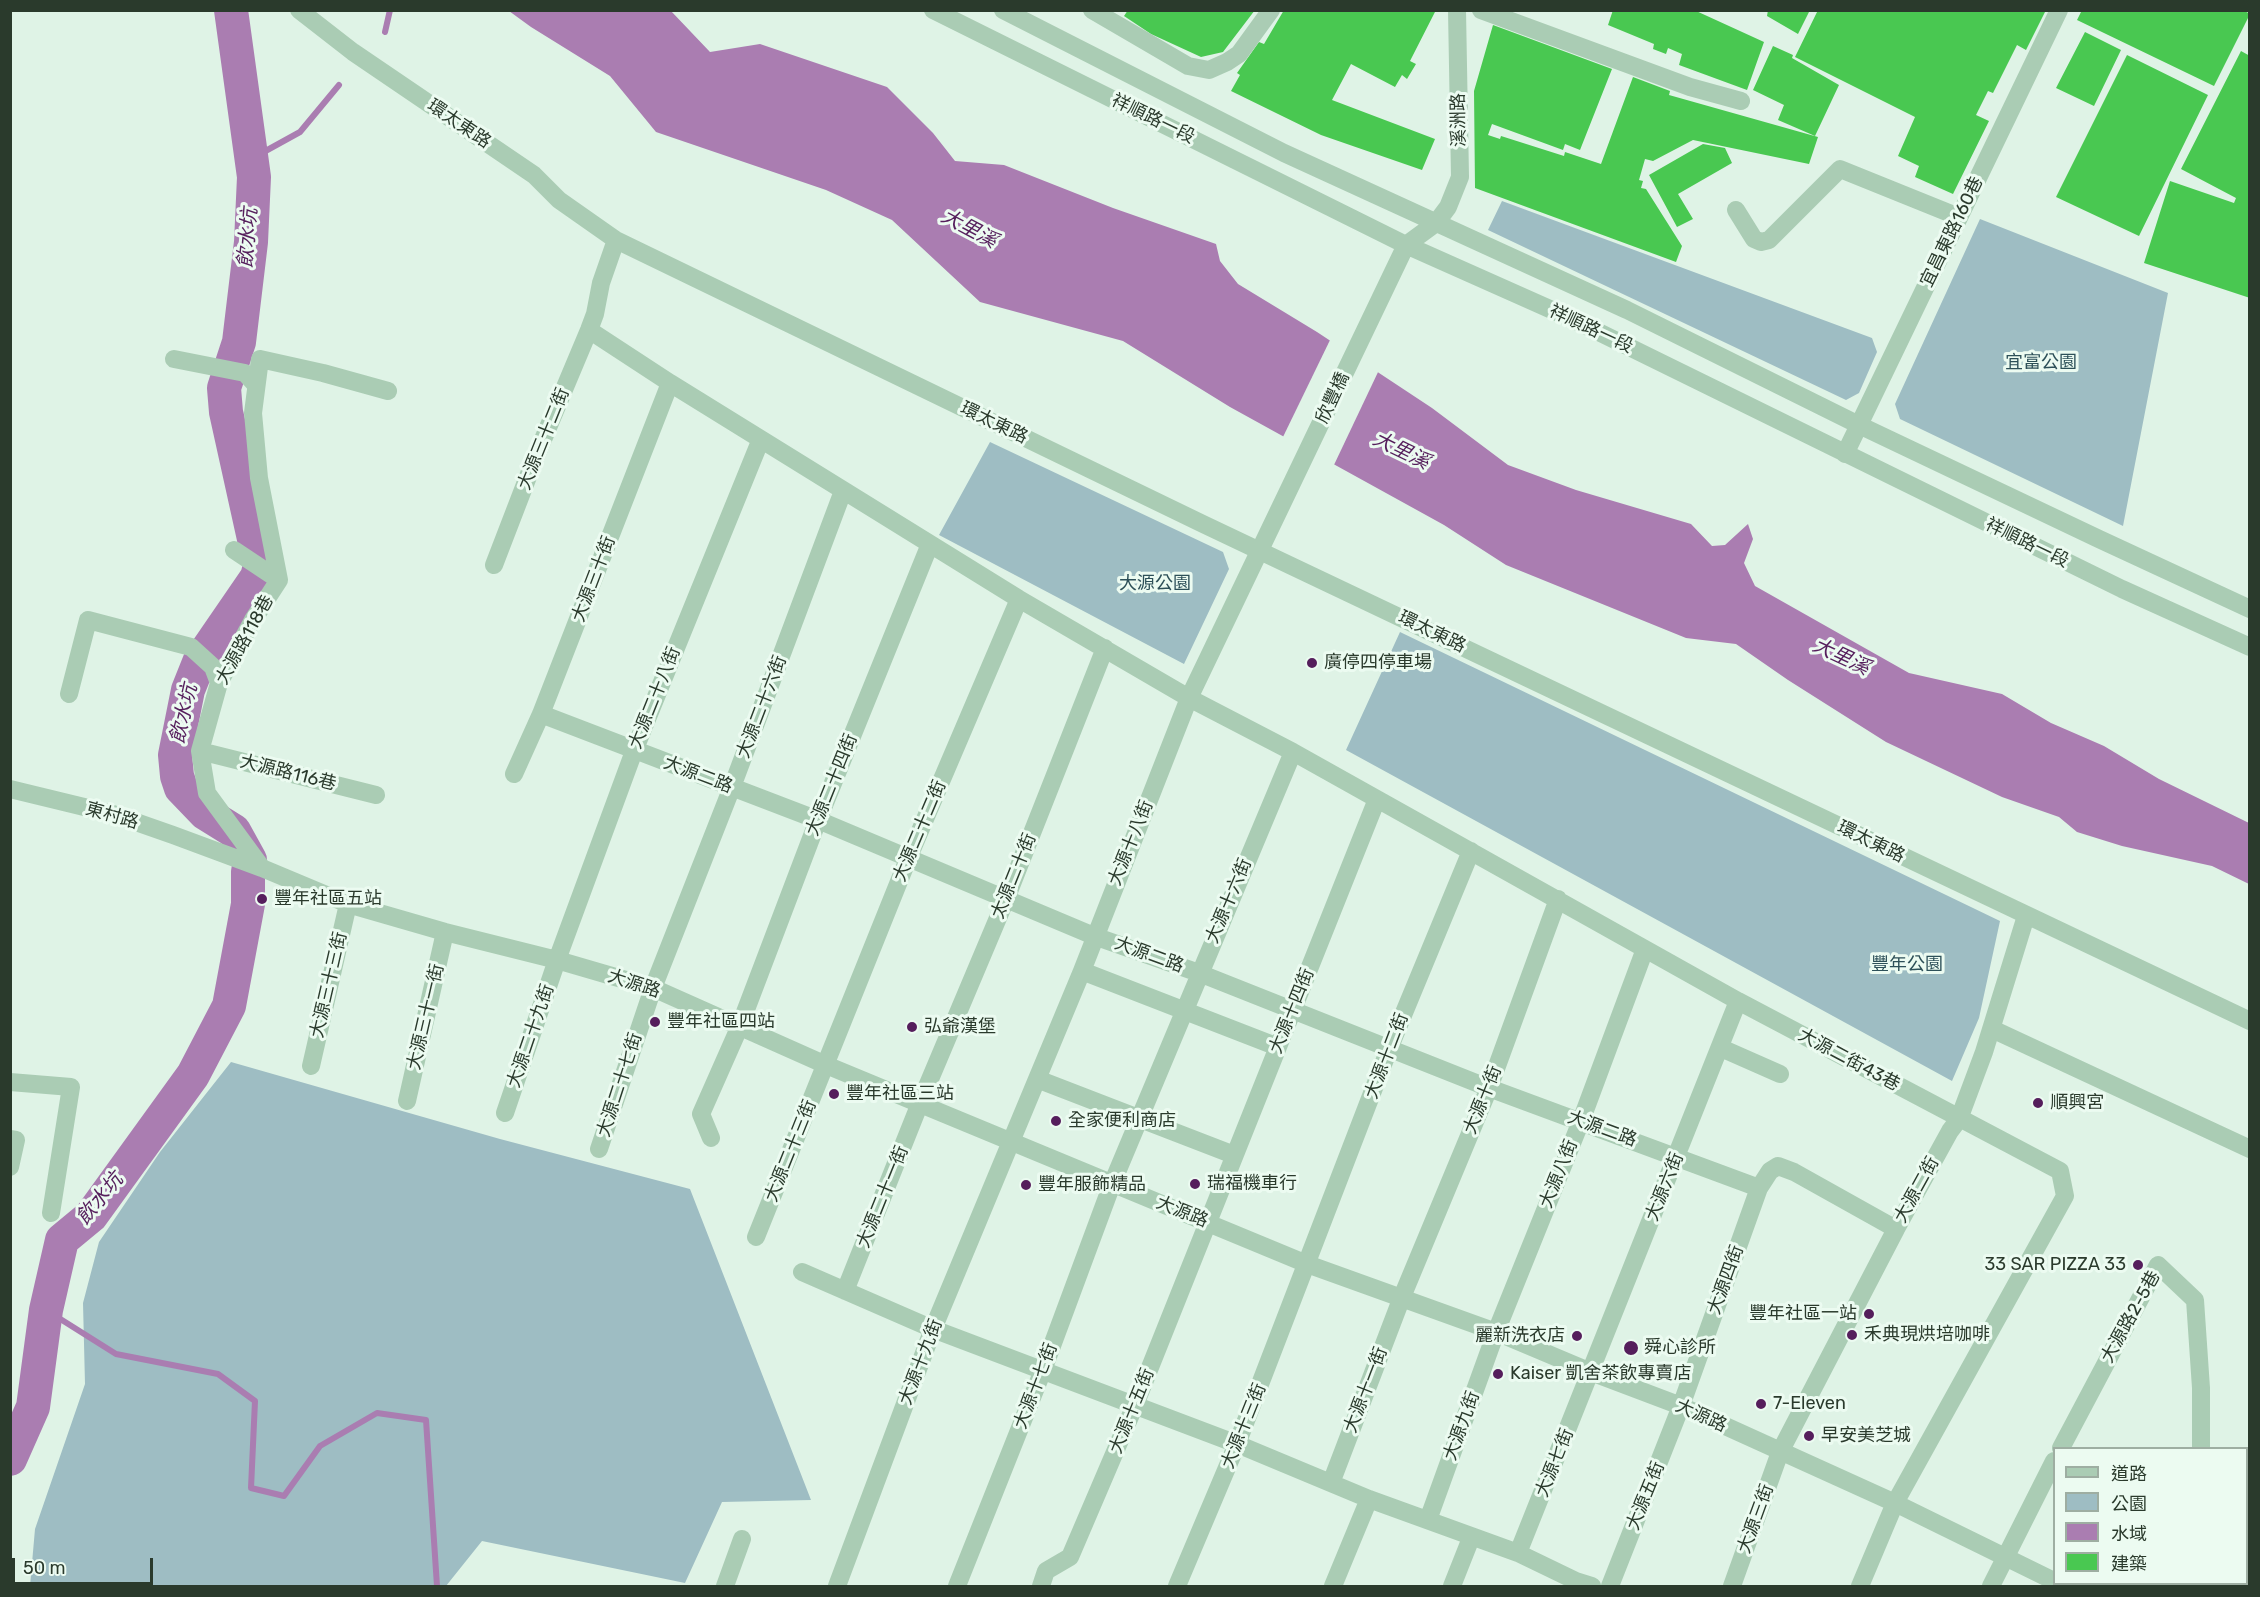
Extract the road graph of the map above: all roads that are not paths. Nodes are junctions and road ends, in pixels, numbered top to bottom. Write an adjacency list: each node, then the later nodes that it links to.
1 (299, 10): 13 (street, 環太東路)
2 (933, 10): 14 (street, 祥順路一段)
3 (1002, 10): 12 (street, 祥順路一段)
4 (1092, 10): 5 (street)
5 (1271, 10)
6 (1457, 10): 12 (street, 溪洲路)
7 (1481, 10): 9 (street)
8 (2059, 10): 11 (street, 宜昌東路160巷)
9 (1741, 101)
10 (1736, 210): 11 (street)
11 (1959, 217): 20 (street, 宜昌東路160巷)
12 (1436, 223): 14 (street); 20 (street, 祥順路一段)
13 (616, 240): 15 (street); 26 (street, 環太東路)
14 (1406, 245): 22 (street, 祥順路一段); 26 (street, 欣豐橋)
15 (592, 322): 18 (street, 大源二街43巷); 27 (street, 大源三十二街)
16 (174, 359): 17 (street)
17 (250, 379): 19 (street, 大源路118巷); 28 (street, 大源路118巷)
18 (670, 383): 21 (street, 大源二街43巷); 36 (street, 大源三十街)
19 (388, 391)
20 (1859, 425): 22 (street, 宜昌東路160巷); 30 (street, 祥順路一段)
21 (761, 439): 23 (street, 大源二街43巷); 38 (street, 大源二十八街)
22 (1845, 454): 31 (street, 祥順路一段)
23 (843, 491): 24 (street, 大源二街43巷); 41 (street, 大源二十六街)
24 (930, 544): 29 (street, 大源二街43巷); 45 (street, 大源二十四街)
25 (234, 550): 28 (street)
26 (1261, 550): 35 (street, 大源十八街); 52 (street, 環太東路)
27 (495, 566)
28 (273, 575): 33 (street, 大源路118巷)
29 (1019, 599): 32 (street, 大源二街43巷); 47 (street, 大源二十二街)
30 (2250, 609)
31 (2250, 647)
32 (1105, 648): 35 (street, 大源二街43巷); 49 (street, 太源二十街)
33 (216, 675): 34 (street); 37 (street, 大源路118巷)
34 (69, 694)
35 (1189, 698): 39 (street, 大源二街43巷); 54 (street, 大源十八街)
36 (541, 714): 38 (street, 大源二路); 40 (street, 大源三十街)
37 (200, 751): 43 (street, 大源路116巷); 48 (street, 大源路118巷)
38 (634, 751): 41 (street, 大源二路); 56 (street, 大源二十八街)
39 (1293, 752): 44 (street, 大源二街43巷); 58 (street, 大源十六街)
40 (514, 774)
41 (732, 787): 45 (street, 大源二路); 59 (street, 大源二十六街)
42 (10, 789): 48 (street, 東村路)
43 (376, 795)
44 (1377, 799): 46 (street, 大源二街43巷); 62 (street, 大源十四街)
45 (818, 820): 47 (street, 大源二路); 64 (street, 大源二十四街)
46 (1471, 851): 50 (street, 大源二街43巷); 68 (street, 大源十二街)
47 (908, 859): 49 (street, 大源二路); 69 (street, 大源二十二街)
48 (262, 868): 51 (street, 大源路)
49 (1006, 899): 54 (street, 大源二路); 76 (street, 太源二十街)
50 (1558, 899): 55 (street, 大源二街43巷); 74 (street, 大源十街)
51 (348, 904): 53 (street, 大源路); 70 (street, 大源三十三街)
52 (2026, 916): 63 (street, 環太東路); 65 (street, 大源二街)
53 (445, 932): 56 (street, 大源路); 75 (street, 大源三十一街)
54 (1094, 936): 57 (street, 大源十八街); 58 (street, 大源二路)
55 (1645, 949): 60 (street, 大源二街43巷); 80 (street, 大源八街)
56 (557, 960): 59 (street, 大源路); 77 (street, 大源二十九街)
57 (1082, 971): 61 (street); 72 (street, 大源十八街)
58 (1199, 973): 61 (street, 大源十六街); 62 (street, 大源二路)
59 (652, 988): 64 (street, 大源路); 84 (street, 大源二十七街)
60 (1738, 1001): 67 (street, 大源六街); 79 (street, 大源二街43巷)
61 (1186, 1010): 66 (street); 78 (street, 大源十六街)
62 (1292, 1011): 66 (street, 大源十四街); 68 (street, 大源二路)
63 (2250, 1021)
64 (739, 1028): 69 (street, 大源路); 81 (street, 大源二十四街)
65 (1992, 1029): 79 (street, 大源二街); 85 (street)
66 (1278, 1047): 86 (street, 大源十四街)
67 (1721, 1048): 71 (street); 87 (street, 大源六街)
68 (1389, 1049): 74 (street, 大源二路); 95 (street, 大源十二街)
69 (826, 1065): 76 (street, 大源路); 94 (street, 大源二十三街)
70 (311, 1066)
71 (1780, 1074)
72 (1037, 1078): 78 (street); 83 (street, 大源十八街)
73 (11, 1087): 91 (street)
74 (1489, 1088): 80 (street, 大源二路); 98 (street, 大源十街)
75 (407, 1101)
76 (920, 1103): 83 (street, 大源路); 97 (street, 大源二十一街)
77 (505, 1113)
78 (1141, 1118): 86 (street); 89 (street, 大源十六街)
79 (1959, 1119): 93 (street, 大源二街); 112 (street, 大源二街43巷)
80 (1581, 1121): 87 (street, 大源二路); 100 (street, 大源八街)
81 (711, 1138)
82 (10, 1139): 88 (street)
83 (1012, 1140): 89 (street, 大源路); 99 (street, 大源十九街)
84 (599, 1149)
85 (2250, 1149)
86 (1234, 1155): 92 (street, 大源十四街)
87 (1677, 1157): 90 (street, 大源二路); 102 (street, 大源六街)
88 (10, 1167)
89 (1112, 1184): 92 (street, 大源路); 101 (street, 大源十七街)
90 (1759, 1188): 93 (street); 104 (street, 大源四街)
91 (51, 1213)
92 (1207, 1223): 95 (street, 大源路); 103 (street, 大源十五街)
93 (1896, 1229): 108 (street, 大源二街)
94 (756, 1237)
95 (1308, 1264): 98 (street, 大源路); 105 (street, 大源十三街)
96 (802, 1272): 97 (street)
97 (845, 1291): 99 (street)
98 (1402, 1298): 100 (street, 大源路); 110 (street, 大源十一街)
99 (933, 1329): 101 (street); 121 (street, 大源十九街)
100 (1496, 1332): 102 (street, 大源路); 113 (street, 大源九街)
101 (1043, 1370): 103 (street); 122 (street, 大源十七街)
102 (1591, 1372): 104 (street, 大源路); 116 (street, 大源七街)
103 (1135, 1406): 105 (street); 123 (street, 大源十五街)
104 (1682, 1406): 108 (street, 大源路); 127 (street, 大源五街)
105 (1237, 1444): 110 (street); 124 (street, 大源十三街)
106 (2062, 1447): 107 (street, 大源路2-5巷)
107 (2200, 1447)
108 (1780, 1452): 112 (street, 大源路); 128 (street, 大源三街)
109 (2053, 1465): 117 (street)
110 (1331, 1483): 111 (street)
111 (1369, 1499): 113 (street); 125 (street)
112 (1895, 1503): 117 (street, 大源路); 129 (street)
113 (1428, 1520): 114 (street)
114 (1471, 1538): 116 (street); 126 (street)
115 (742, 1539): 120 (street)
116 (1518, 1553): 119 (street)
117 (2004, 1557): 118 (street, 大源路); 130 (street)
118 (2053, 1580)
119 (1581, 1585)
120 (724, 1587)
121 (837, 1587)
122 (957, 1587)
123 (1041, 1587)
124 (1177, 1587)
125 (1333, 1587)
126 (1452, 1587)
127 (1610, 1587)
128 (1732, 1587)
129 (1860, 1587)
130 (1991, 1587)

